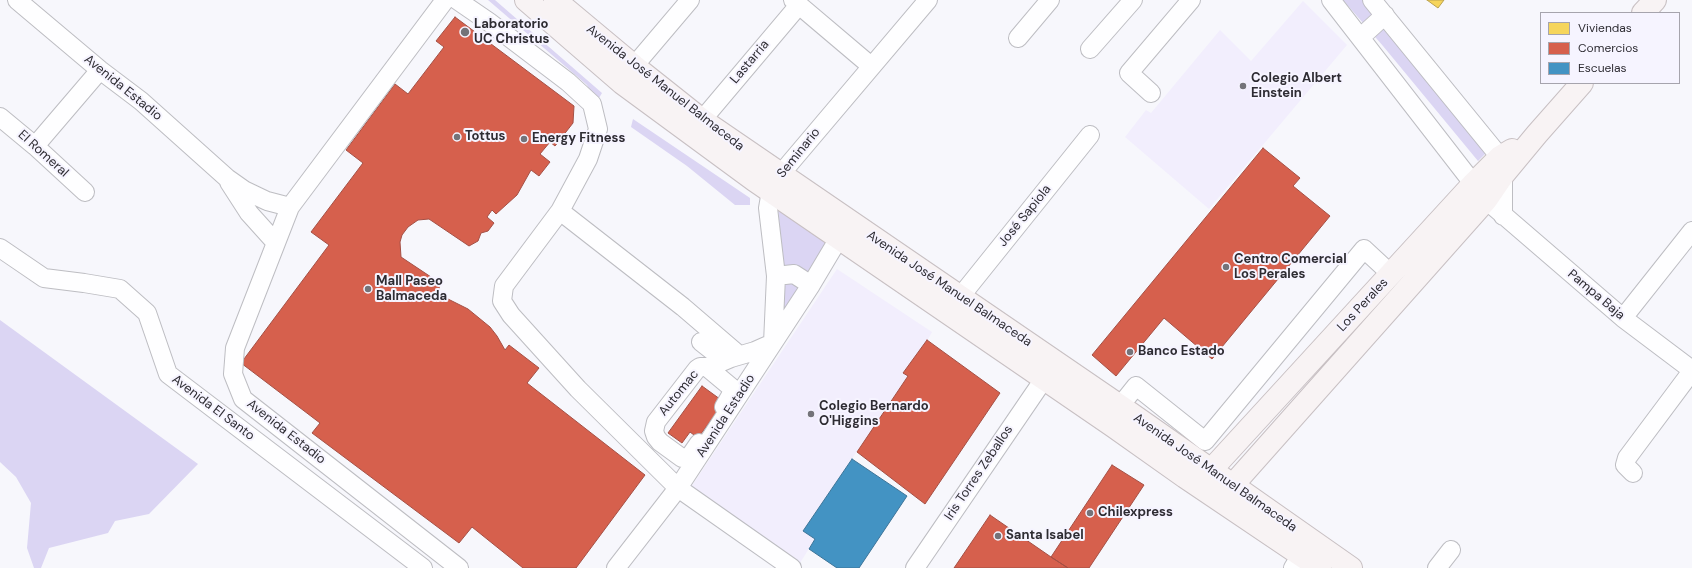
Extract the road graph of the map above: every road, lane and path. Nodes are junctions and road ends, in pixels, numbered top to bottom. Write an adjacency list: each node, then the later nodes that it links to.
1 (17, 0): 22 (street, Avenida Estadio)
2 (445, 0): 34 (street, Avenida Estadio)
3 (457, 0): 35 (street)
4 (526, 0): 31 (main road, Avenida José Manuel Balmaceda)
5 (690, 0): 20 (street)
6 (928, 0): 21 (street, Seminario)
7 (1050, 0): 18 (street)
8 (1133, 0): 19 (street)
9 (1191, 0): 24 (street)
10 (1331, 0): 17 (street, Pampa Baja)
11 (1372, 0): 16 (street)
12 (1655, 0): 15 (main road)
13 (559, 1): 20 (main road, Avenida José Manuel Balmaceda)
14 (796, 3): 21 (street); 26 (street, Lastarria)
15 (1644, 12)
16 (1385, 15): 17 (street); 29 (street)
17 (1361, 37): 33 (street, Pampa Baja)
18 (1018, 38)
19 (1090, 49)
20 (634, 66): 26 (main road, Avenida José Manuel Balmaceda)
21 (871, 66): 31 (street, Seminario)
22 (100, 70): 28 (street); 30 (street, Avenida Estadio)
23 (1581, 84): 29 (main road, Los Perales)
24 (1151, 93)
25 (0, 117): 28 (street, El Romeral)
26 (702, 120): 31 (main road, Avenida José Manuel Balmaceda)
27 (1090, 135): 44 (street, José Sapiola)
28 (35, 146): 32 (street, El Romeral)
29 (1502, 166): 33 (main road, Los Perales); 36 (street)
30 (227, 178): 34 (street, Avenida Estadio); 39 (street, Avenida Estadio)
31 (776, 183): 38 (main road, Avenida José Manuel Balmaceda); 42 (street, Seminario); 44 (main road, Avenida José Manuel Balmaceda)
32 (85, 192)
33 (1480, 192): 36 (street, Pampa Baja); 41 (main road, Los Perales); 52 (main road, Los Perales)
34 (290, 207): 39 (street, Avenida Estadio)
35 (560, 211): 47 (street); 55 (street)
36 (1503, 216): 45 (street, Pampa Baja)
37 (1692, 231): 45 (street)
38 (839, 238): 43 (street, Avenida Estadio); 51 (main road, Avenida José Manuel Balmaceda)
39 (276, 243): 63 (street, Avenida Estadio)
40 (0, 248): 62 (street, Avenida El Santo)
41 (1391, 274): 49 (main road, Los Perales); 53 (street)
42 (776, 276): 43 (street); 46 (street, Seminario)
43 (811, 285): 46 (street, Avenida Estadio)
44 (960, 297): 53 (main road, Avenida José Manuel Balmaceda)
45 (1623, 318): 50 (street, Pampa Baja)
46 (773, 343): 48 (street, Automac); 58 (street, Avenida Estadio)
47 (705, 354): 48 (street); 48 (street, Automac); 54 (street, Automac); 54 (street, Automac)
48 (739, 355)
49 (1312, 360): 52 (main road); 57 (main road, Los Perales)
50 (1692, 370): 56 (street)
51 (1044, 379): 57 (main road, Avenida José Manuel Balmaceda); 66 (street, Iris Torres Zeballos)
52 (1327, 379): 59 (main road, Los Perales)
53 (1120, 406): 57 (main road, Avenida José Manuel Balmaceda)
54 (660, 442): 55 (street)
55 (648, 458): 58 (street)
56 (1632, 473)
57 (1204, 478): 59 (main road, Avenida José Manuel Balmaceda)
58 (678, 488): 64 (street, Avenida Estadio); 65 (street)
59 (1226, 493): 61 (main road, Avenida José Manuel Balmaceda); 68 (main road, Avenida José Manuel Balmaceda)
60 (1451, 550): 69 (street)
61 (1297, 562): 67 (main road, Avenida José Manuel Balmaceda)
62 (423, 568)
63 (459, 568)
64 (616, 568)
65 (792, 568)
66 (915, 568)
67 (1320, 568)
68 (1351, 568)
69 (1437, 568)

